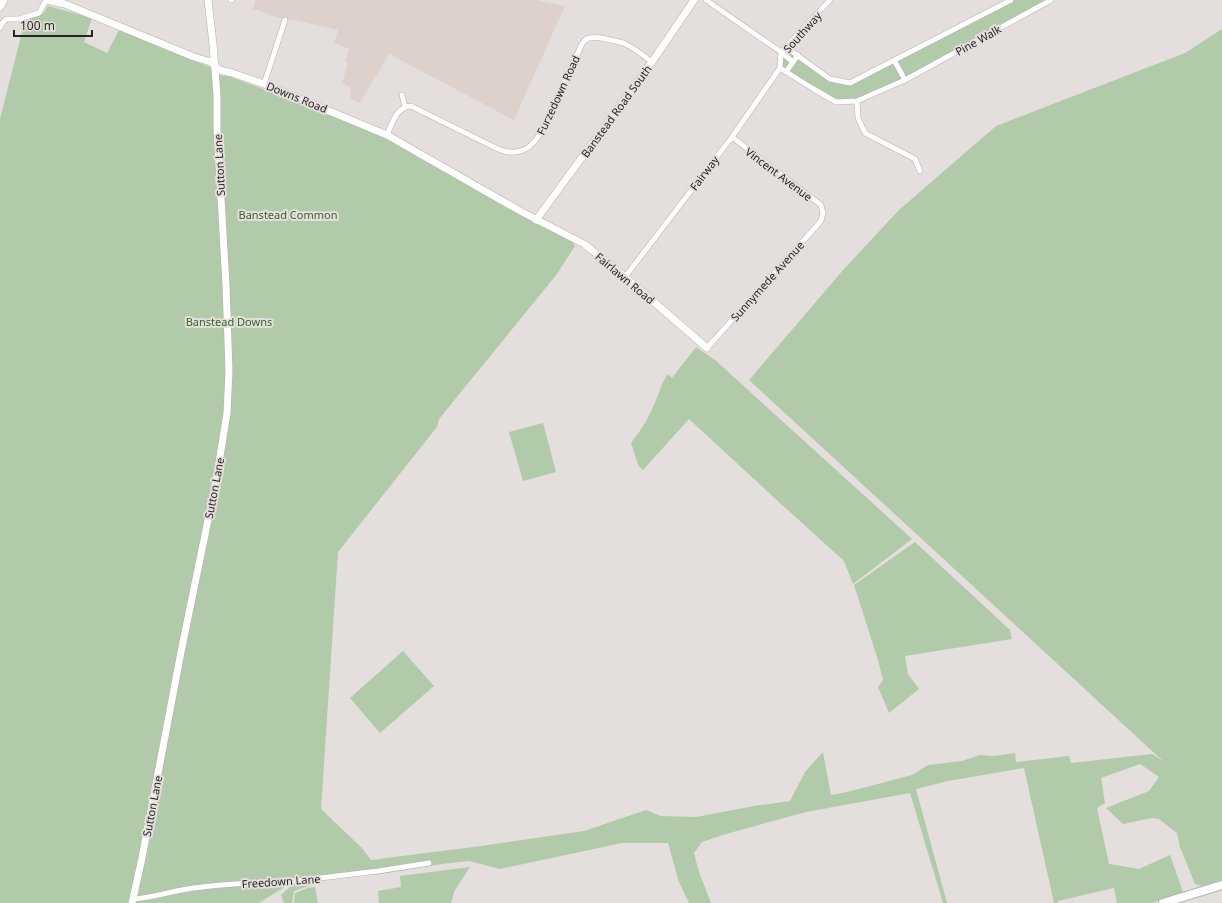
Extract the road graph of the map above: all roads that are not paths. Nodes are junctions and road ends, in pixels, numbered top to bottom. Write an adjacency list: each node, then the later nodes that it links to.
1 (4, 0): 9 (street)
2 (47, 0): 11 (street); 18 (street, Downs Road)
3 (208, 0): 18 (street, Sutton Lane)
4 (694, 0): 16 (street, Banstead Road South)
5 (706, 0): 13 (street)
6 (830, 0): 12 (street, Southway)
7 (1011, 0): 15 (street, Pine Walk)
8 (1051, 0): 21 (street, Pine Walk)
9 (0, 7)
10 (285, 20): 22 (street)
11 (0, 28)
12 (787, 48): 13 (street, Southway); 14 (street, Pine Walk)
13 (782, 52): 17 (street); 19 (street, Southway)
14 (798, 55): 15 (street, Pine Walk); 17 (street)
15 (894, 60): 21 (street)
16 (652, 62): 25 (street, Furzedown Road); 30 (street, Banstead Road South)
17 (793, 62): 20 (street)
18 (215, 66): 22 (street, Downs Road); 35 (street, Sutton Lane)
19 (780, 68): 20 (street, Pine Walk); 27 (street, Fairway)
20 (786, 72): 24 (street, Pine Walk)
21 (905, 80): 24 (street, Pine Walk)
22 (264, 84): 26 (street, Downs Road)
23 (402, 95): 25 (street)
24 (857, 101): 28 (street)
25 (406, 107): 26 (street)
26 (387, 135): 30 (street, Downs Road)
27 (732, 138): 29 (street, Vincent Avenue); 31 (street, Fairway)
28 (920, 170)
29 (823, 213): 32 (street, Sunnymede Avenue)
30 (536, 220): 31 (street, Fairlawn Road)
31 (625, 277): 32 (street, Fairlawn Road)
32 (707, 348)
33 (429, 863): 35 (street, Freedown Lane)
34 (1222, 886): 36 (main road)
35 (132, 901)
36 (1163, 903)

